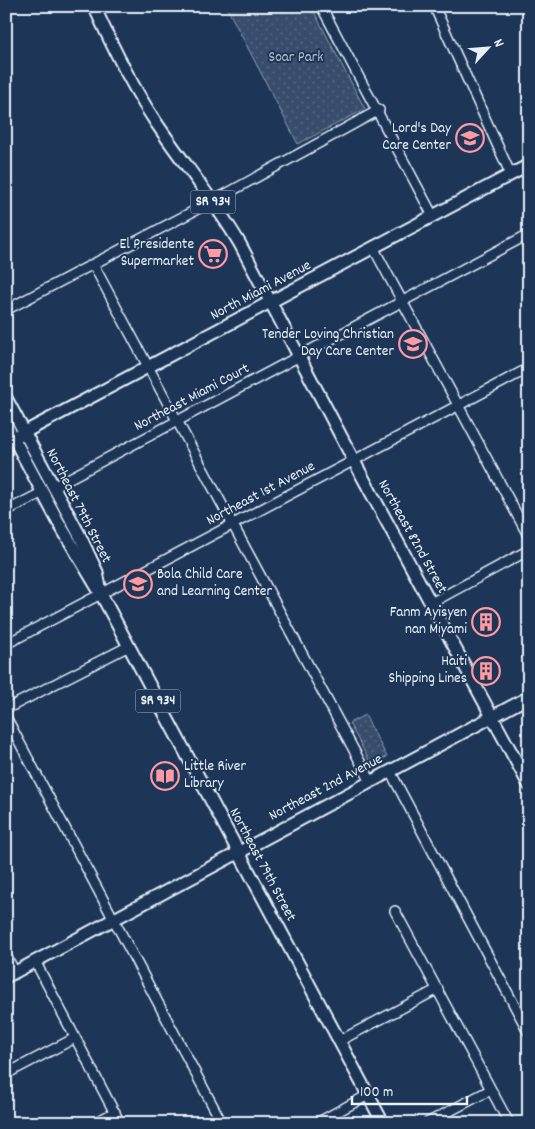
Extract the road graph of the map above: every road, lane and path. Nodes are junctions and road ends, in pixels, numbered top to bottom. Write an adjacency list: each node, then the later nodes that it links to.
1 (94, 6): 7 (main road, SR 934)
2 (322, 6): 4 (street)
3 (434, 6): 6 (street)
4 (379, 110): 7 (street); 8 (street)
5 (529, 165): 6 (main road, North Miami Avenue)
6 (511, 175): 8 (main road, North Miami Avenue)
7 (213, 201): 11 (street); 13 (main road, SR 934)
8 (433, 216): 10 (main road, North Miami Avenue)
9 (529, 234): 12 (street, Northeast Miami Court)
10 (373, 247): 12 (street); 13 (main road, North Miami Avenue)
11 (93, 264): 14 (street); 16 (street)
12 (402, 300): 15 (street, Northeast Miami Court); 19 (street)
13 (271, 302): 15 (main road, Northeast 82nd Street / SR 934); 16 (main road, North Miami Avenue)
14 (6, 310)
15 (298, 356): 20 (street, Northeast Miami Court); 23 (main road, Northeast 82nd Street / SR 934)
16 (147, 367): 20 (street); 22 (main road, North Miami Avenue)
17 (529, 368): 19 (street, Northeast 1st Avenue)
18 (6, 398): 22 (main road)
19 (458, 406): 23 (street, Northeast 1st Avenue); 27 (street)
20 (176, 422): 24 (street, Northeast Miami Court); 26 (street)
21 (6, 424): 22 (main road)
22 (15, 438): 24 (main road, Northeast 79th Street)
23 (354, 461): 26 (street, Northeast 1st Avenue); 30 (main road, Northeast 82nd Street / SR 934)
24 (48, 490): 25 (street, Northeast Miami Court); 29 (main road, Northeast 79th Street)
25 (6, 511)
26 (233, 525): 29 (street, Northeast 1st Avenue); 38 (street)
27 (529, 536)
28 (529, 550): 30 (street)
29 (102, 594): 31 (street, Northeast 1st Avenue); 32 (main road, Northeast 79th Street / SR 934)
30 (431, 603): 35 (main road, Northeast 82nd Street / SR 934)
31 (6, 644)
32 (129, 646): 34 (street); 40 (main road, Northeast 79th Street / SR 934)
33 (529, 697): 35 (main road, Northeast 2nd Avenue)
34 (6, 709)
35 (492, 716): 37 (main road, Northeast 2nd Avenue); 39 (main road, Northeast 82nd Street / SR 934)
36 (6, 717): 42 (street)
37 (390, 771): 38 (main road, Northeast 2nd Avenue); 47 (street)
38 (371, 782): 40 (main road, Northeast 2nd Avenue)
39 (529, 785)
40 (238, 851): 42 (main road, Northeast 2nd Avenue); 49 (main road, Northeast 79th Street / SR 934)
41 (396, 910): 46 (street)
42 (114, 919): 44 (main road, Northeast 2nd Avenue); 57 (street)
43 (6, 956): 45 (street)
44 (35, 961): 45 (main road, Northeast 2nd Avenue); 48 (street)
45 (10, 975)
46 (438, 989): 49 (street); 51 (street)
47 (529, 1033)
48 (75, 1038): 50 (street); 53 (street)
49 (339, 1040): 52 (main road, Northeast 79th Street / SR 934)
50 (6, 1074)
51 (490, 1090): 54 (street); 61 (street)
52 (368, 1095): 58 (street); 59 (main road, Northeast 79th Street / SR 934)
53 (115, 1112): 55 (street); 56 (street)
54 (440, 1120): 60 (street)
55 (95, 1123)
56 (120, 1123)
57 (222, 1123)
58 (317, 1123)
59 (383, 1123)
60 (427, 1123)
61 (509, 1123)

